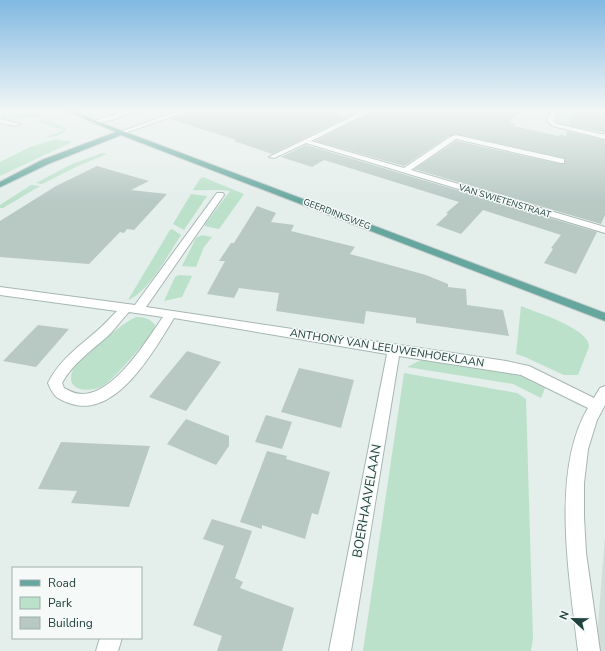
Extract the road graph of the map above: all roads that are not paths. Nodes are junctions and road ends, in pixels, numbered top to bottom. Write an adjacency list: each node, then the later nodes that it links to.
1 (98, 141): 10 (main road)
2 (142, 141): 16 (main road, GEERDINKSWEG)
3 (305, 141): 7 (street)
4 (306, 141): 9 (street, VAN SWIETENSTRAAT)
5 (447, 141): 9 (street)
6 (475, 141): 8 (street)
7 (272, 157)
8 (561, 161)
9 (405, 171): 12 (street, VAN SWIETENSTRAAT)
10 (0, 185)
11 (220, 195): 14 (street)
12 (605, 230)
13 (0, 291): 14 (street, ANTHONY VAN LEEUWENHOEKLAAN)
14 (132, 308): 15 (street, ANTHONY VAN LEEUWENHOEKLAAN); 15 (street)
15 (171, 314): 17 (street, ANTHONY VAN LEEUWENHOEKLAAN)
16 (605, 316)
17 (394, 350): 18 (street, ANTHONY VAN LEEUWENHOEKLAAN); 21 (street, BOERHAAVELAAN)
18 (600, 399): 22 (street)
19 (111, 639): 20 (street)
20 (107, 651)
21 (340, 651)
22 (590, 651)

